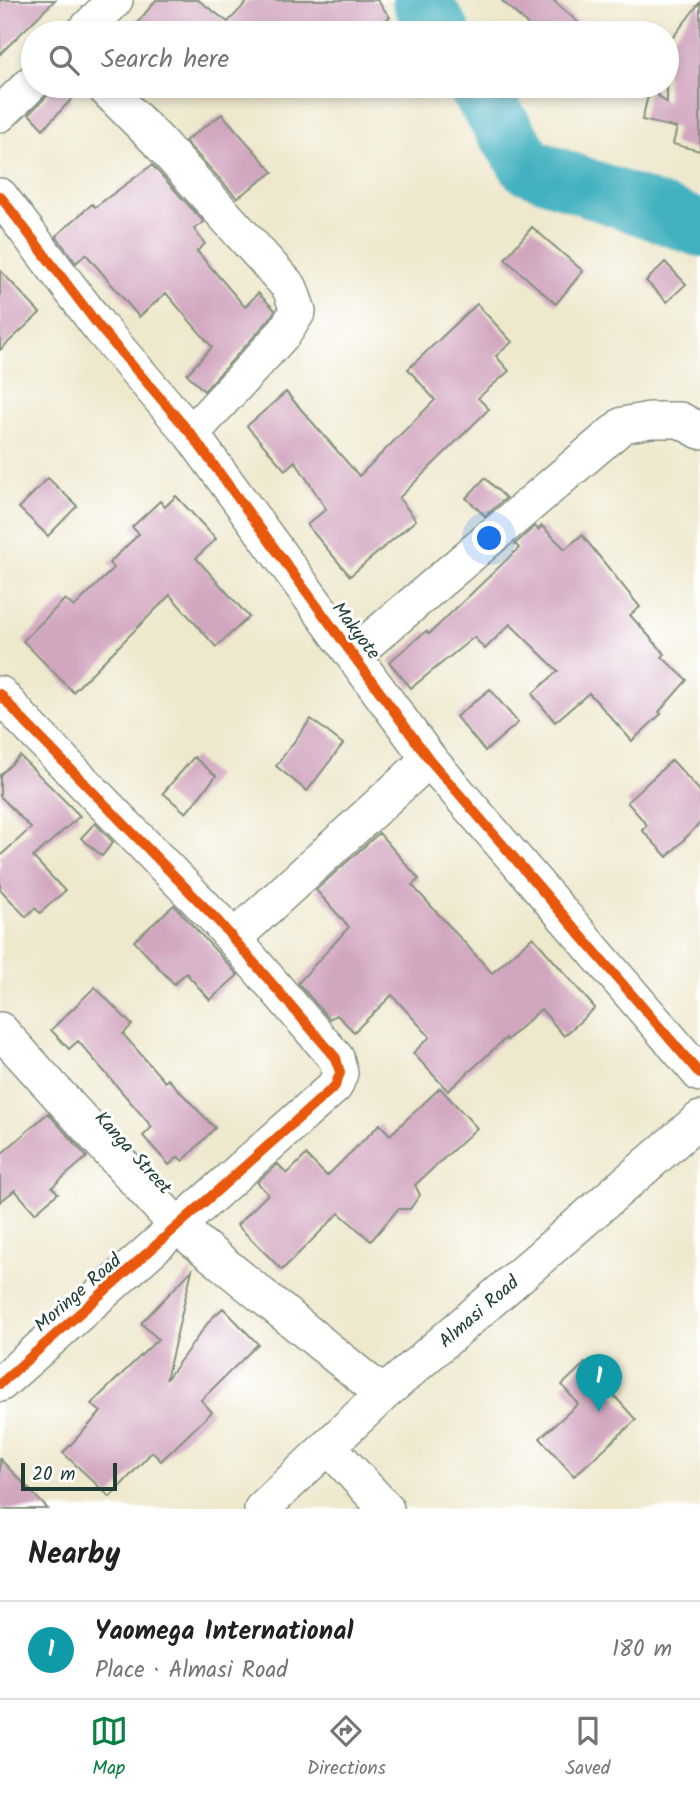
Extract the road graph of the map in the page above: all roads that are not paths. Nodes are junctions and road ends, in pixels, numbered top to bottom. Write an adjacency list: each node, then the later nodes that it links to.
1 (115, 0): 2 (street)
2 (95, 21)
3 (21, 94): 5 (street)
4 (115, 98): 8 (street)
5 (0, 114)
6 (3, 205): 8 (street, Makyote)
7 (700, 431): 9 (street)
8 (191, 434): 9 (street, Makyote)
9 (354, 654): 11 (street, Makyote)
10 (0, 694): 12 (street, Moringe Road)
11 (429, 759): 12 (street); 14 (street, Makyote)
12 (233, 939): 16 (street, Moringe Road)
13 (0, 1030): 16 (street, Kanga Street)
14 (700, 1074)
15 (700, 1119): 18 (street, Almasi Road)
16 (178, 1227): 17 (street, Moringe Road); 18 (street, Kanga Street)
17 (0, 1384)
18 (383, 1394): 19 (street, Almasi Road)
19 (328, 1446): 20 (street, Almasi Road); 21 (street)
20 (262, 1509)
21 (386, 1509)

